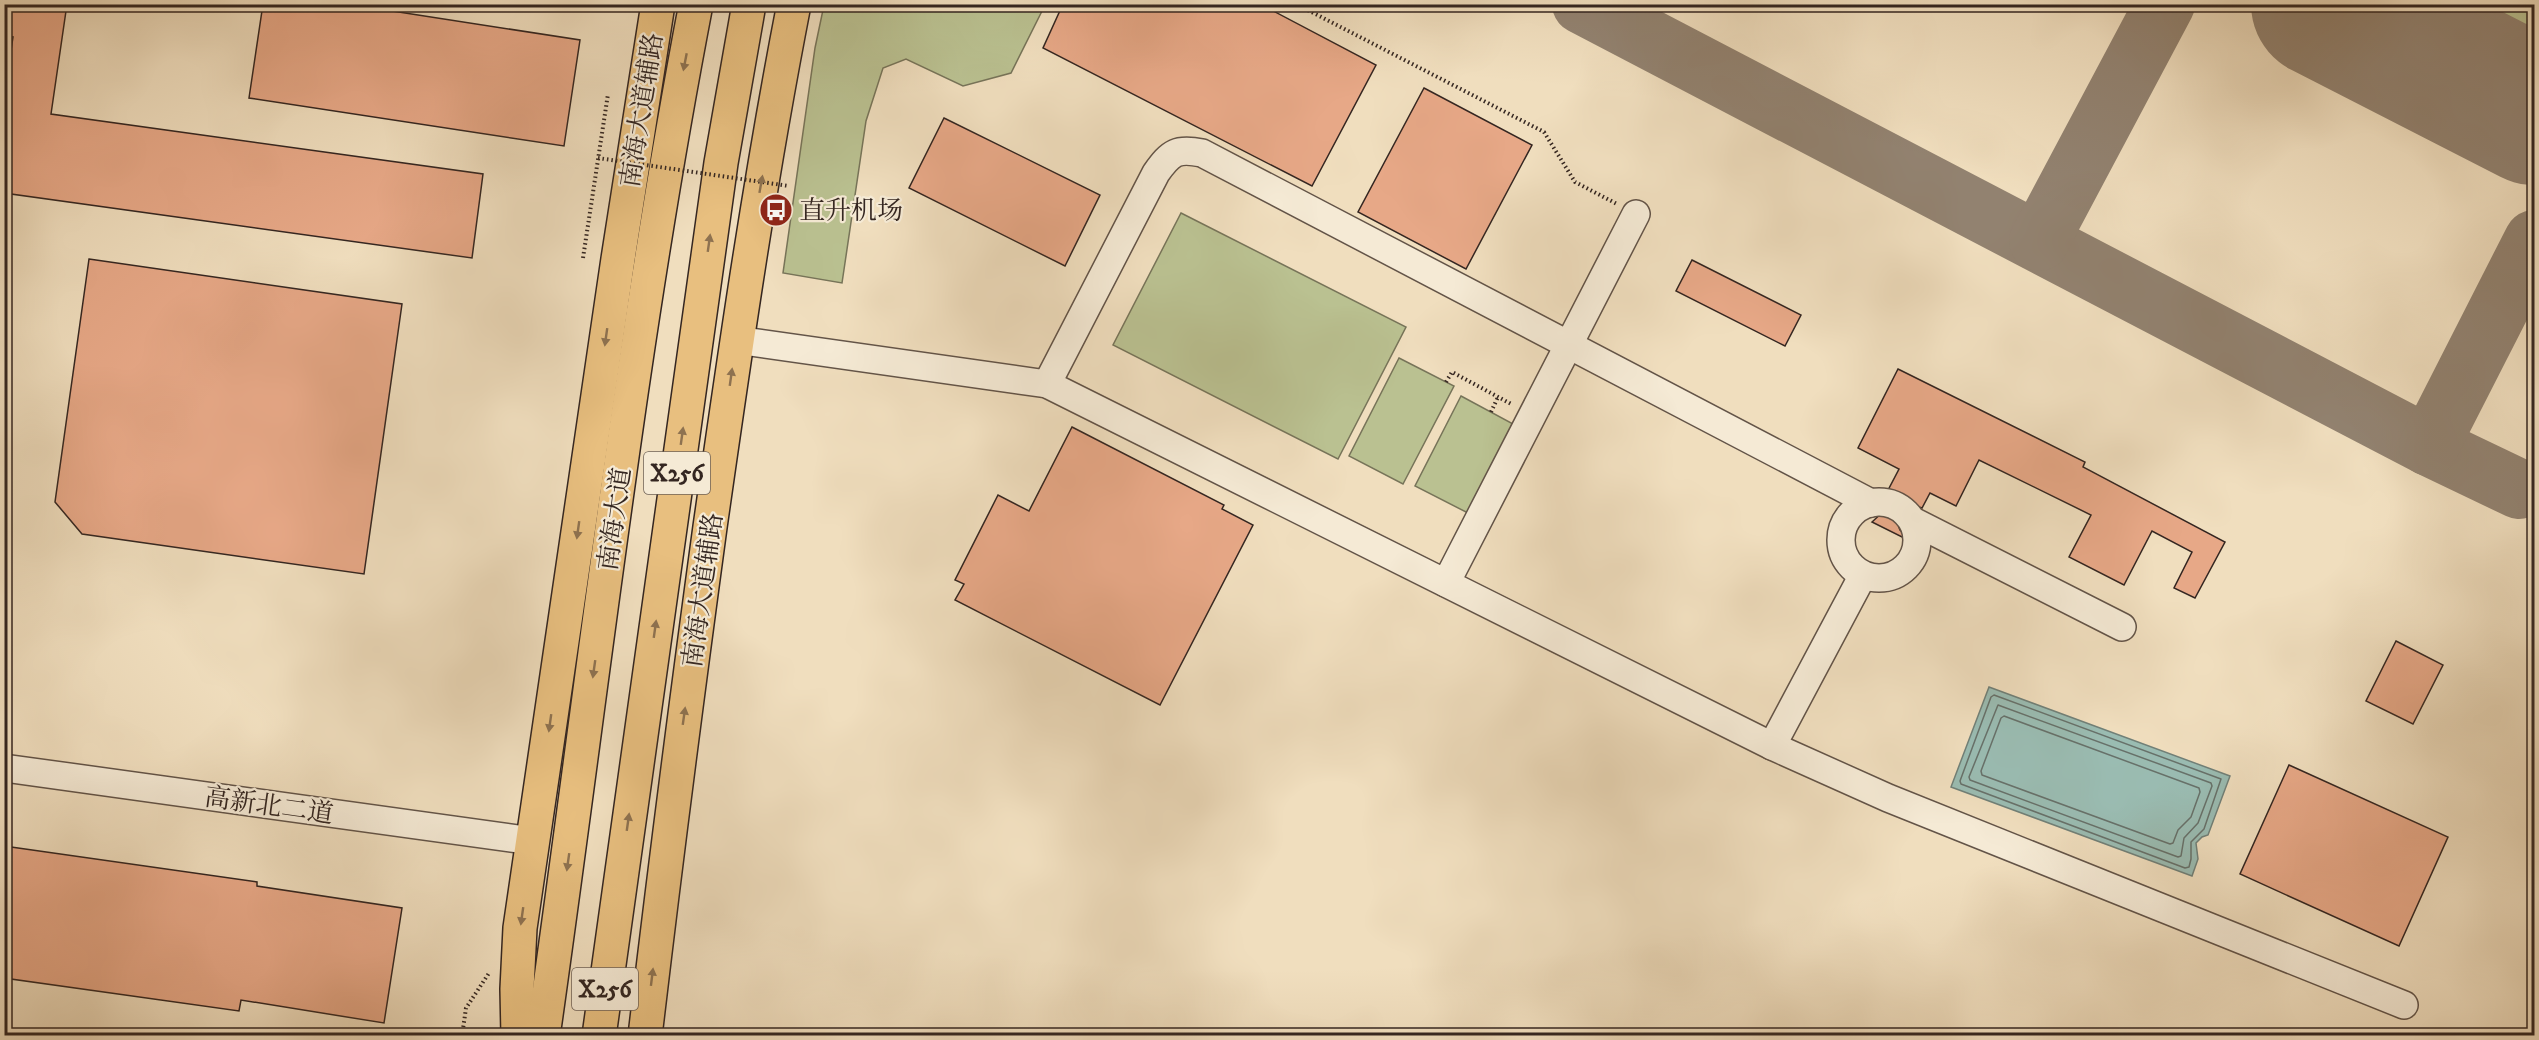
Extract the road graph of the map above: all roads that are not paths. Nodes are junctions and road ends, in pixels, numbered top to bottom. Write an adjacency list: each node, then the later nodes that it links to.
1 (658, 4): 6 (main road, 南海大道辅路)
2 (696, 4): 9 (main road, 南海大道 / X256, one-way to 9)
3 (749, 4): 20 (main road, X256, one-way to 3)
4 (794, 4): 7 (main road, 南海大道辅路, one-way to 4)
5 (1636, 213): 8 (street)
6 (618, 259): 9 (main road); 19 (main road, 南海大道辅路, one-way to 19)
7 (736, 340): 10 (street); 18 (main road, 南海大道辅路, one-way to 7)
8 (1568, 345): 10 (street); 11 (street); 14 (street)
9 (636, 361): 23 (main road, 南海大道 / X256, one-way to 23)
10 (1047, 384): 14 (street)
11 (1870, 503): 12 (street); 13 (street)
12 (1913, 521): 13 (street); 15 (street)
13 (1863, 575): 16 (street)
14 (1446, 583): 16 (street)
15 (2122, 627)
16 (1772, 746): 21 (street)
17 (4, 768): 19 (street, 高新北二道)
18 (676, 774): 20 (main road); 25 (main road, 南海大道辅路, one-way to 18)
19 (533, 841): 22 (main road, 南海大道辅路, one-way to 22)
20 (611, 943): 24 (main road, X256)
21 (2404, 1005)
22 (518, 1035)
23 (543, 1035)
24 (599, 1035)
25 (645, 1035)

